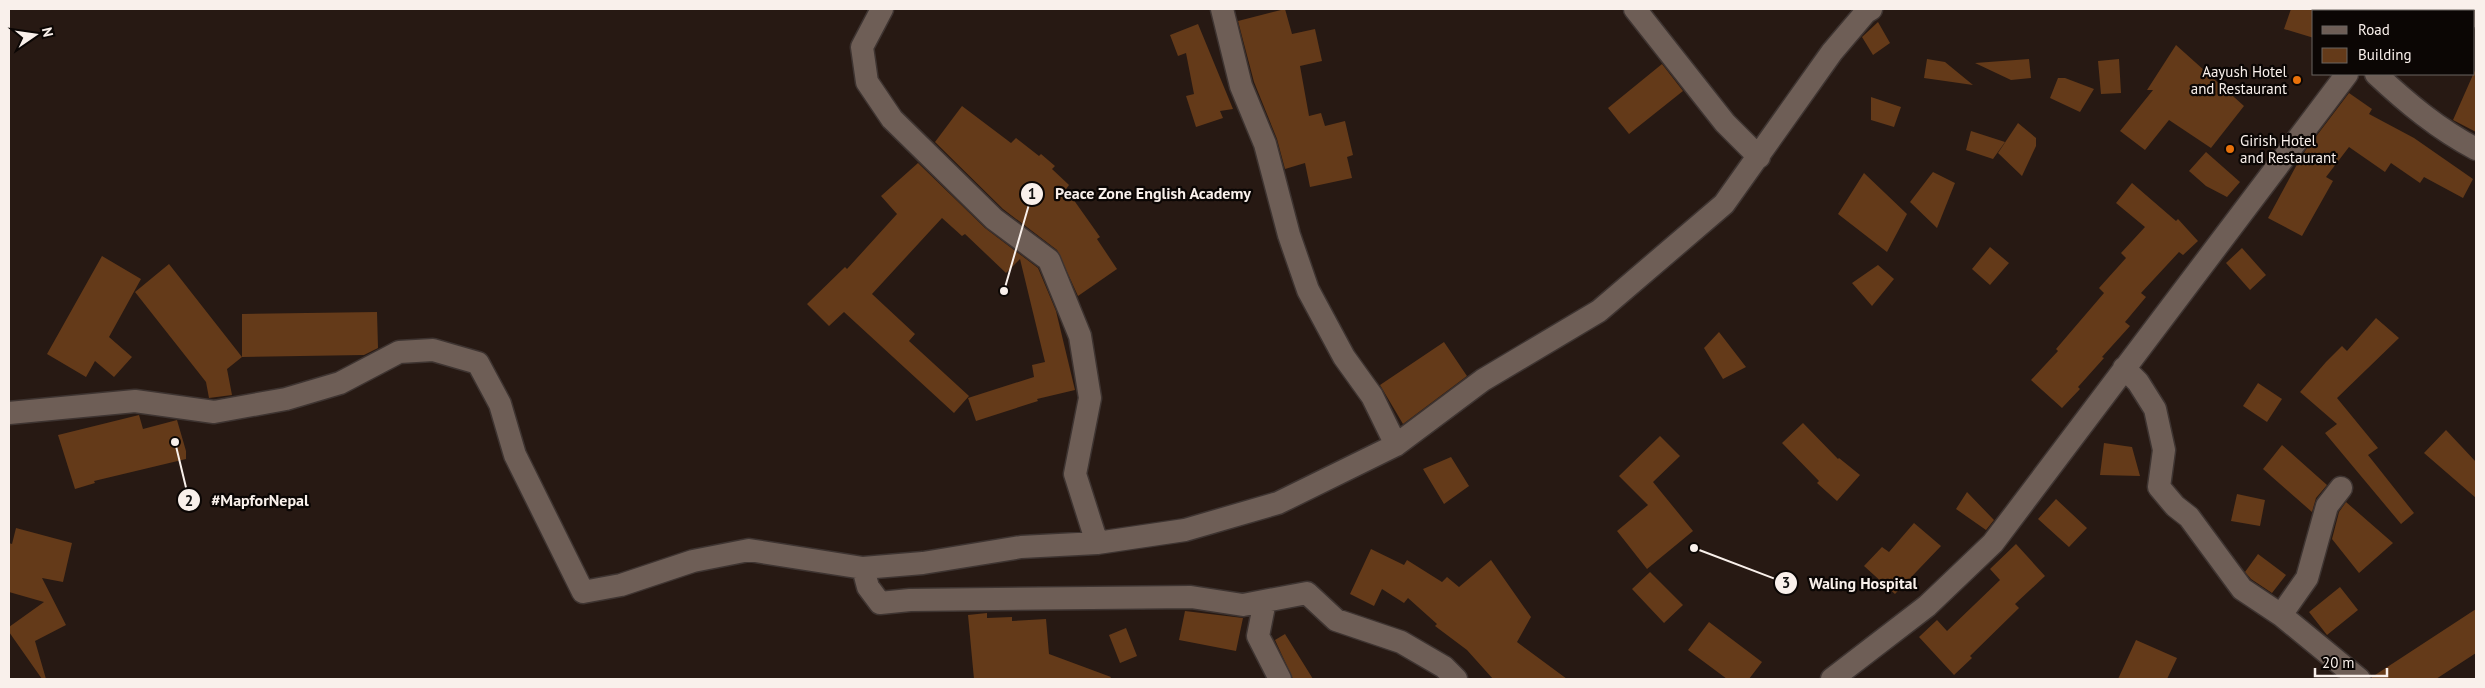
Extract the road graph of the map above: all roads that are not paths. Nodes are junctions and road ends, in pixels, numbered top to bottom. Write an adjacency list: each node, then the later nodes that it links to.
1 (882, 9): 13 (street)
2 (1222, 9): 11 (street)
3 (1635, 9): 8 (street)
4 (1871, 9): 8 (street)
5 (2346, 75): 9 (street)
6 (2377, 75): 7 (street)
7 (2476, 149)
8 (1759, 157): 11 (street)
9 (2124, 368): 16 (street); 19 (street)
10 (9, 413): 14 (street)
11 (1396, 445): 13 (street)
12 (2342, 488): 16 (street)
13 (1097, 543): 14 (street)
14 (863, 568): 15 (street)
15 (1265, 601): 17 (street); 18 (street)
16 (2281, 614): 20 (street)
17 (1280, 679)
18 (1456, 679)
19 (1832, 679)
20 (2359, 679)

